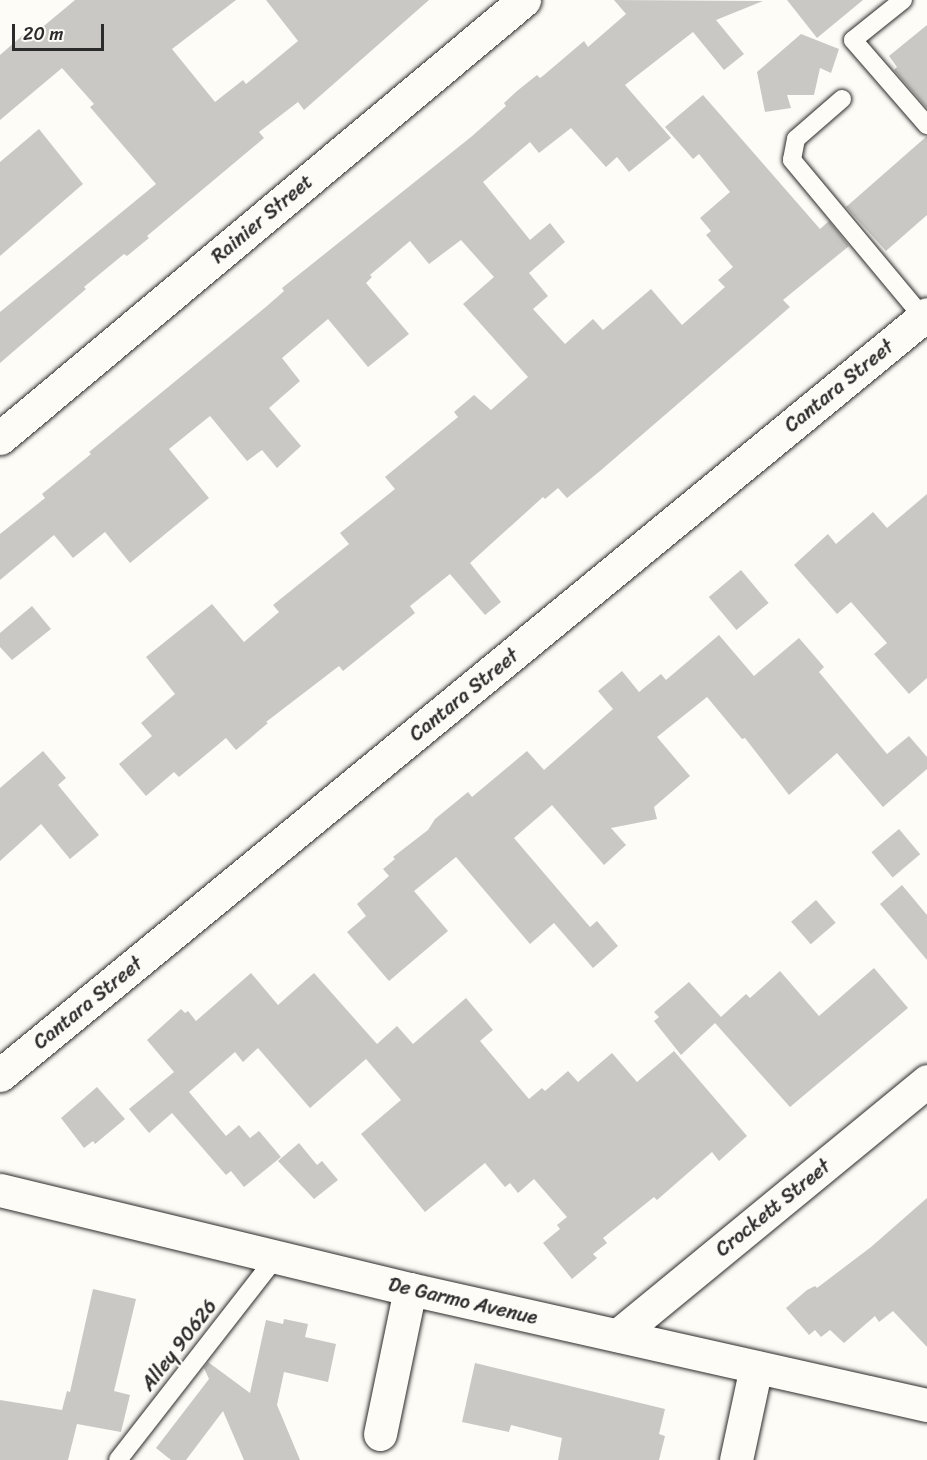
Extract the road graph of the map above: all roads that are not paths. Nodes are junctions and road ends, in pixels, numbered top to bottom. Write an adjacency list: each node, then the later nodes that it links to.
1 (524, 0): 6 (street, Rainier Street)
2 (903, 0): 4 (lane)
3 (842, 99): 5 (lane)
4 (927, 125)
5 (925, 316): 7 (street, Cantara Street)
6 (0, 438)
7 (0, 1076)
8 (927, 1082): 12 (street, Crockett Street)
9 (0, 1190): 10 (street, De Garmo Avenue)
10 (276, 1257): 11 (street, De Garmo Avenue); 16 (lane, Alley 90626)
11 (410, 1289): 12 (street, De Garmo Avenue); 15 (street)
12 (618, 1335): 13 (street, De Garmo Avenue)
13 (756, 1366): 14 (street, De Garmo Avenue); 17 (street)
14 (927, 1405)
15 (380, 1434)
16 (118, 1460)
17 (736, 1460)

